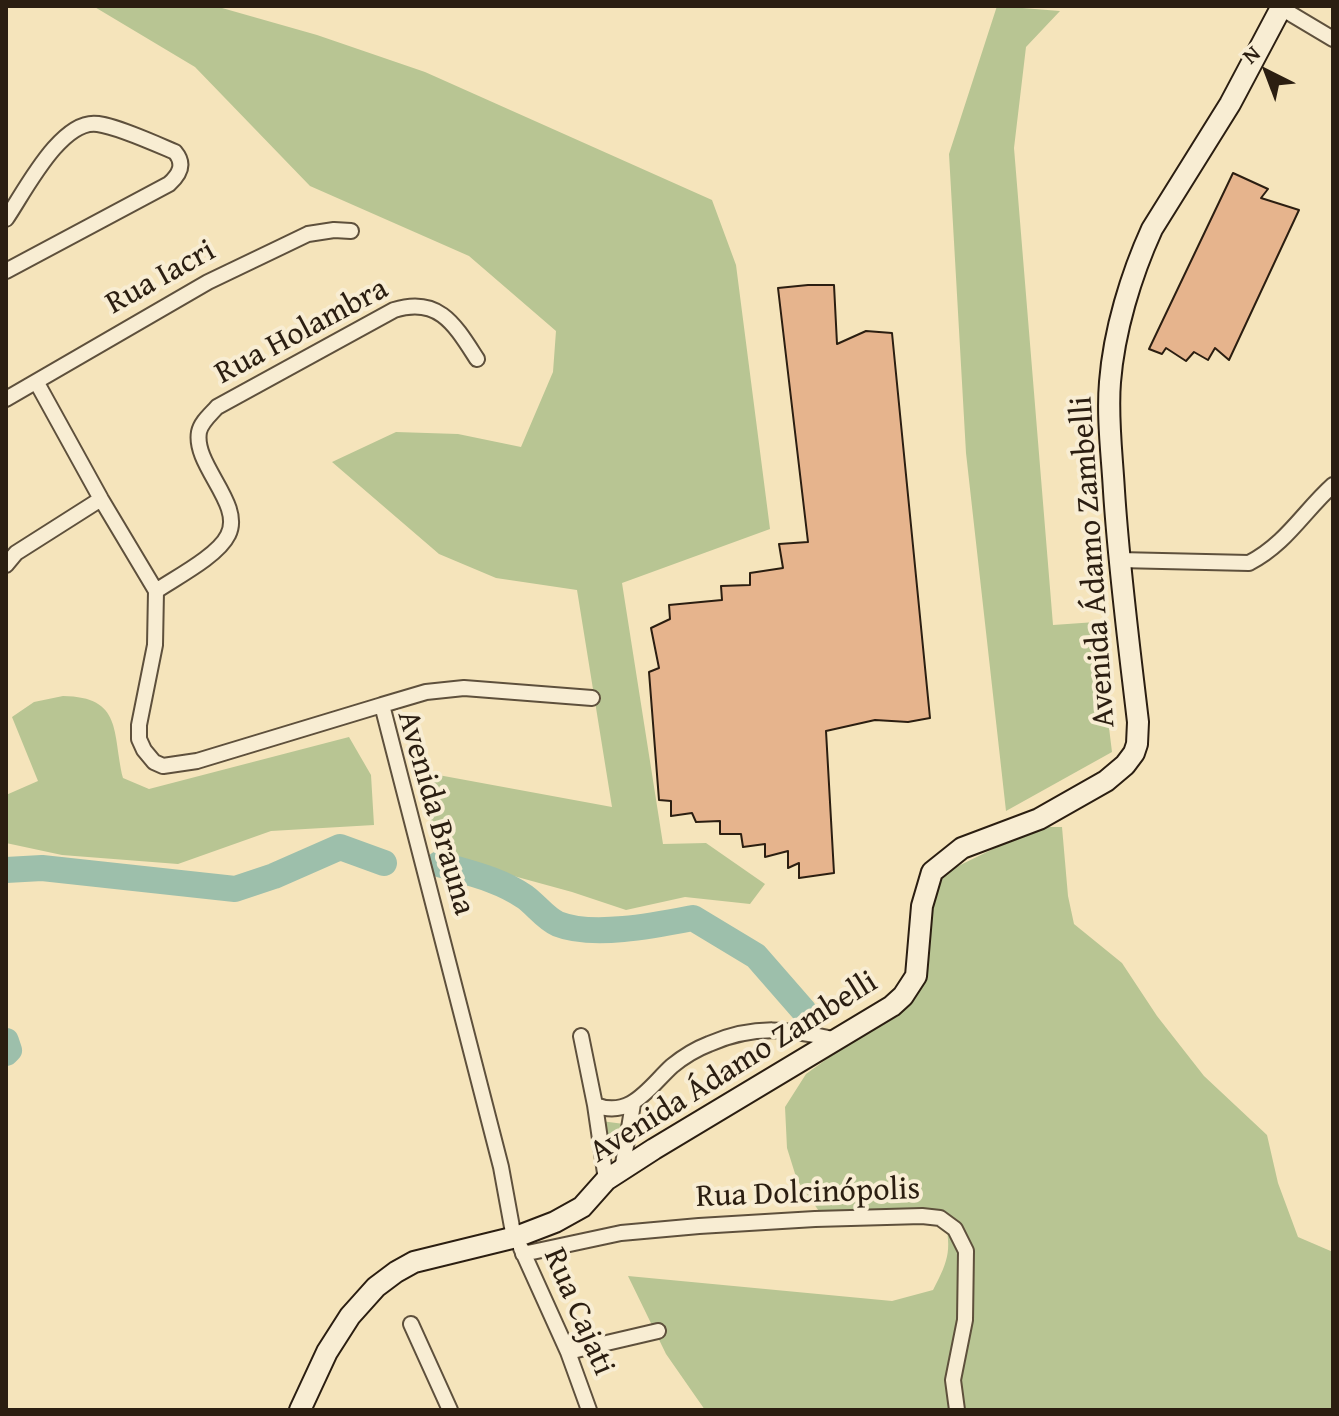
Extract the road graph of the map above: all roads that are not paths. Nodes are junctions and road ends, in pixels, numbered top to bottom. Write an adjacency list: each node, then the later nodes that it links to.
1 (1282, 7): 2 (street); 11 (street, Avenida Ádamo Zambelli)
2 (1333, 39)
3 (6, 219): 5 (street)
4 (351, 231): 7 (street, Rua Iacri)
5 (6, 271)
6 (477, 359): 13 (street, Rua Holambra)
7 (37, 383): 8 (street, Rua Iacri); 10 (street)
8 (6, 399)
9 (1333, 485): 11 (street)
10 (101, 499): 12 (street); 13 (street)
11 (1119, 560): 17 (street, Avenida Ádamo Zambelli)
12 (6, 565)
13 (156, 591): 15 (street, Avenida Brauna)
14 (592, 698): 15 (street)
15 (382, 705): 21 (street, Avenida Brauna)
16 (581, 1036): 19 (street)
17 (837, 1040): 18 (street); 20 (street, Avenida Ádamo Zambelli)
18 (633, 1104): 19 (street); 20 (street)
19 (595, 1105): 20 (street)
20 (614, 1175): 21 (street, Avenida Ádamo Zambelli)
21 (517, 1243): 24 (street, Rua Cajati); 25 (street, Avenida Ádamo Zambelli); 28 (street, Rua Dolcinópolis)
22 (411, 1324): 26 (street)
23 (658, 1331): 24 (street)
24 (568, 1352): 27 (street, Rua Cajati)
25 (300, 1410)
26 (450, 1410)
27 (589, 1410)
28 (957, 1410)

